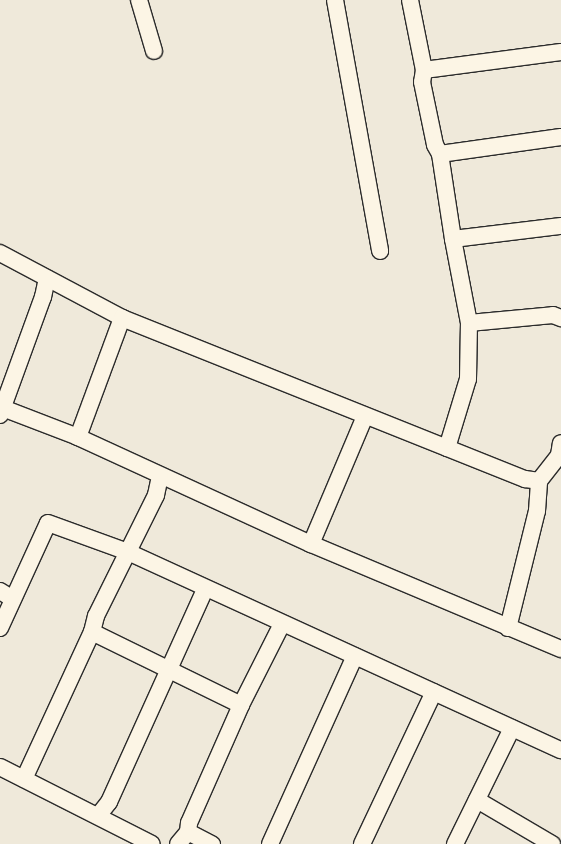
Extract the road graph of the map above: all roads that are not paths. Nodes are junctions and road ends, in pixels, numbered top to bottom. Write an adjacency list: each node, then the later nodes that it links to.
1 (139, 0): 4 (street)
2 (335, 0): 11 (street)
3 (410, 0): 6 (street)
4 (154, 51)
5 (561, 52): 6 (street)
6 (424, 70): 8 (street)
7 (561, 137): 8 (street)
8 (440, 154): 10 (street)
9 (561, 226): 10 (street)
10 (453, 239): 16 (street)
11 (380, 251)
12 (0, 253): 13 (street)
13 (47, 278): 14 (street); 17 (street)
14 (122, 318): 18 (street); 19 (street)
15 (561, 318): 16 (street)
16 (469, 323): 21 (street)
17 (1, 410): 19 (street)
18 (365, 416): 21 (street); 24 (street)
19 (78, 436): 22 (street)
20 (561, 443): 23 (street)
21 (447, 448): 23 (street)
22 (160, 476): 24 (street); 25 (street)
23 (539, 481): 30 (street)
24 (311, 544): 30 (street)
25 (128, 552): 26 (street); 27 (street); 31 (street)
26 (205, 589): 28 (street); 34 (street)
27 (6, 595): 29 (street)
28 (282, 624): 33 (street); 36 (street)
29 (0, 628)
30 (508, 628): 32 (street)
31 (92, 632): 34 (street); 40 (street)
32 (561, 649)
33 (355, 656): 35 (street); 46 (street)
34 (168, 670): 36 (street); 42 (street)
35 (434, 692): 37 (street); 47 (street)
36 (241, 705): 43 (street)
37 (512, 728): 38 (street); 41 (street)
38 (561, 750)
39 (0, 767): 40 (street)
40 (24, 779): 42 (street)
41 (477, 800): 48 (street); 49 (street)
42 (98, 816): 44 (street)
43 (183, 838): 45 (street)
44 (152, 844)
45 (212, 844)
46 (270, 844)
47 (362, 844)
48 (455, 844)
49 (552, 844)

